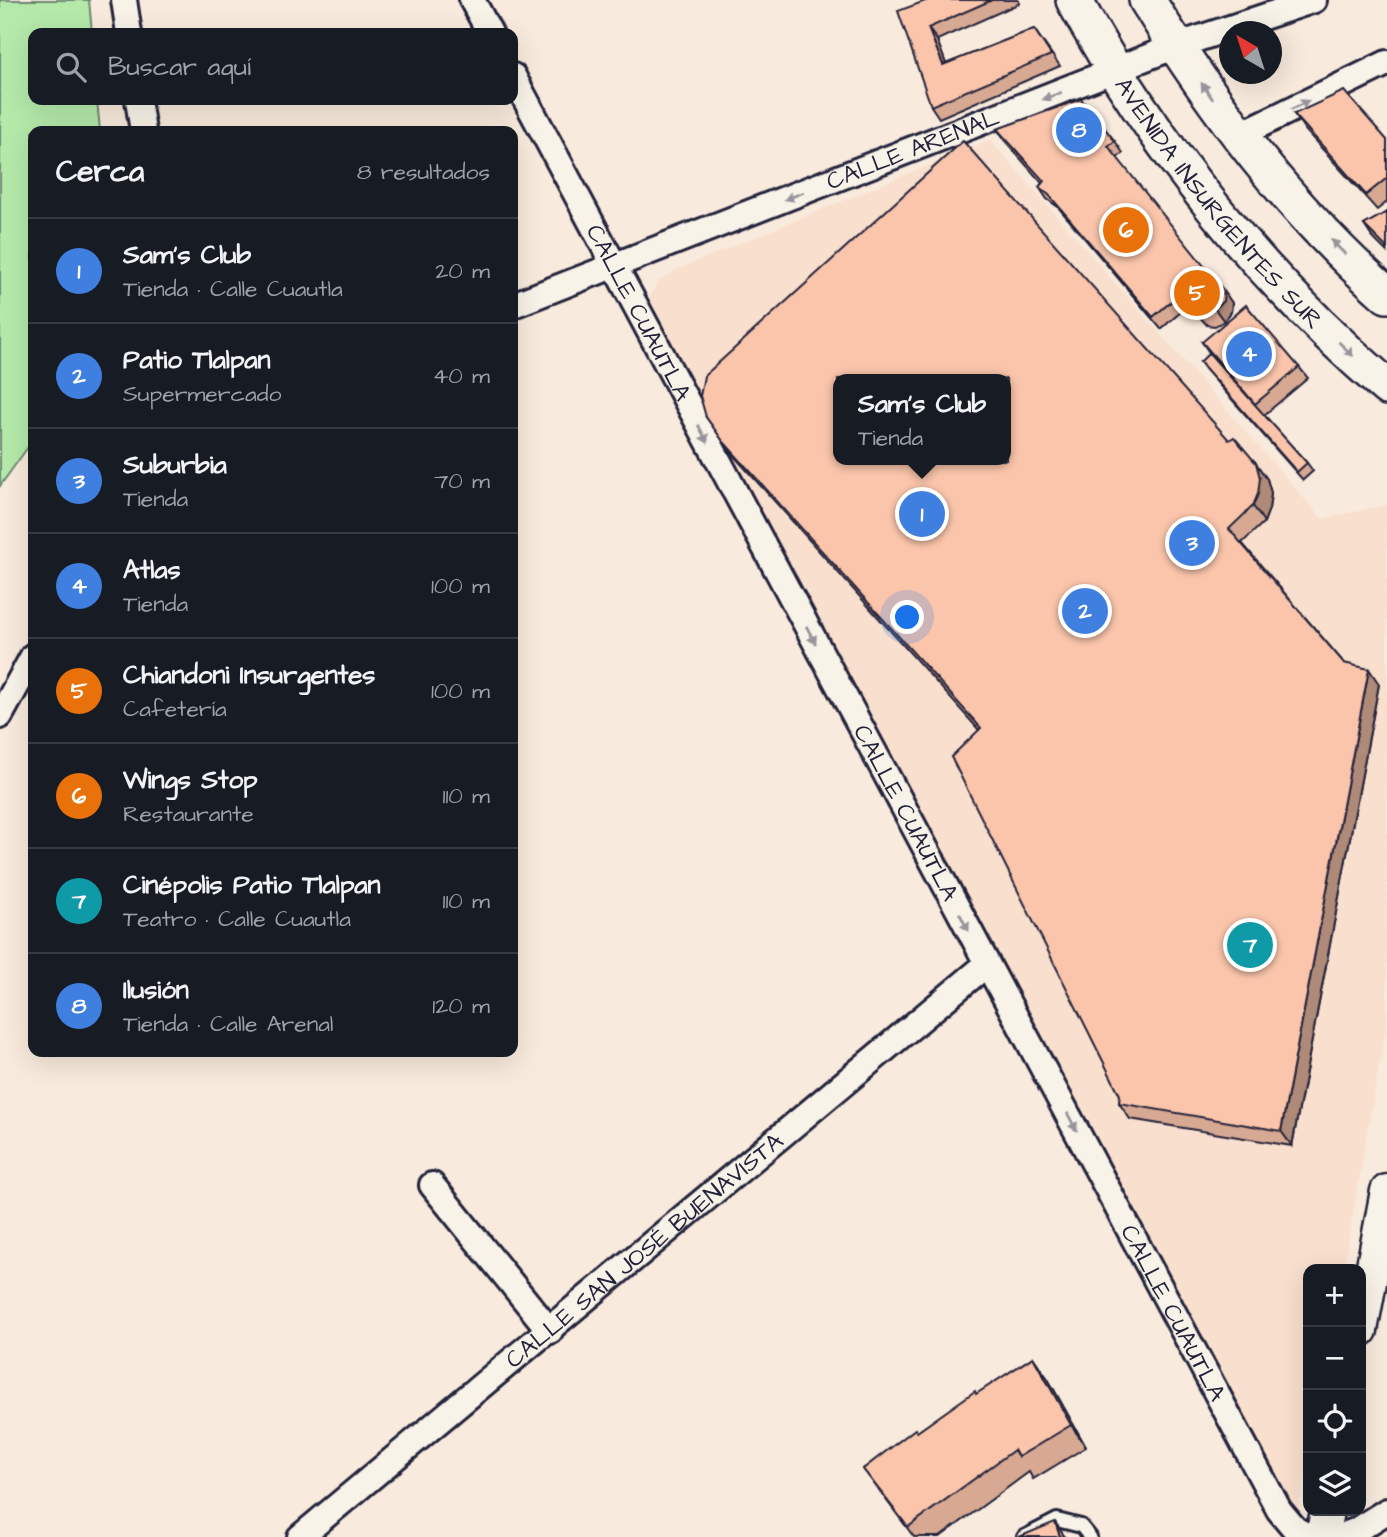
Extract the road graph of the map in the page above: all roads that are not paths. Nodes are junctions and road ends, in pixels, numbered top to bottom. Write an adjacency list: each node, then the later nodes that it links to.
1 (124, 0): 6 (street)
2 (472, 0): 7 (street)
3 (1074, 0): 10 (main road, AVENIDA INSURGENTES SUR)
4 (1147, 0): 8 (main road)
5 (1314, 0): 8 (street, CALLE ARENAL)
6 (128, 28)
7 (487, 28)
8 (1176, 46): 10 (street, CALLE ARENAL); 14 (main road, one-way to 8)
9 (1387, 63): 14 (street, one-way to 9)
10 (1115, 71): 15 (street, CALLE ARENAL, one-way to 15); 18 (main road, AVENIDA INSURGENTES SUR, one-way to 18)
11 (518, 86): 15 (street, CALLE CUAUTLA)
12 (139, 105): 13 (street)
13 (142, 126)
14 (1239, 135): 16 (main road, one-way to 14)
15 (613, 266): 17 (street, CALLE ARENAL); 21 (street, CALLE CUAUTLA, one-way to 21)
16 (1387, 295)
17 (518, 303)
18 (1387, 387)
19 (28, 665): 20 (street)
20 (0, 716)
21 (987, 964): 25 (street, CALLE SAN JOSÉ BUENAVISTA); 31 (street, CALLE CUAUTLA, one-way to 31)
22 (432, 1185): 25 (street)
23 (1387, 1191): 24 (street)
24 (1362, 1327)
25 (550, 1331): 28 (street, CALLE SAN JOSÉ BUENAVISTA)
26 (1387, 1511): 33 (street)
27 (1326, 1516): 32 (street)
28 (300, 1537)
29 (1024, 1537): 30 (lane)
30 (1090, 1537)
31 (1310, 1537)
32 (1322, 1537)
33 (1338, 1537)

